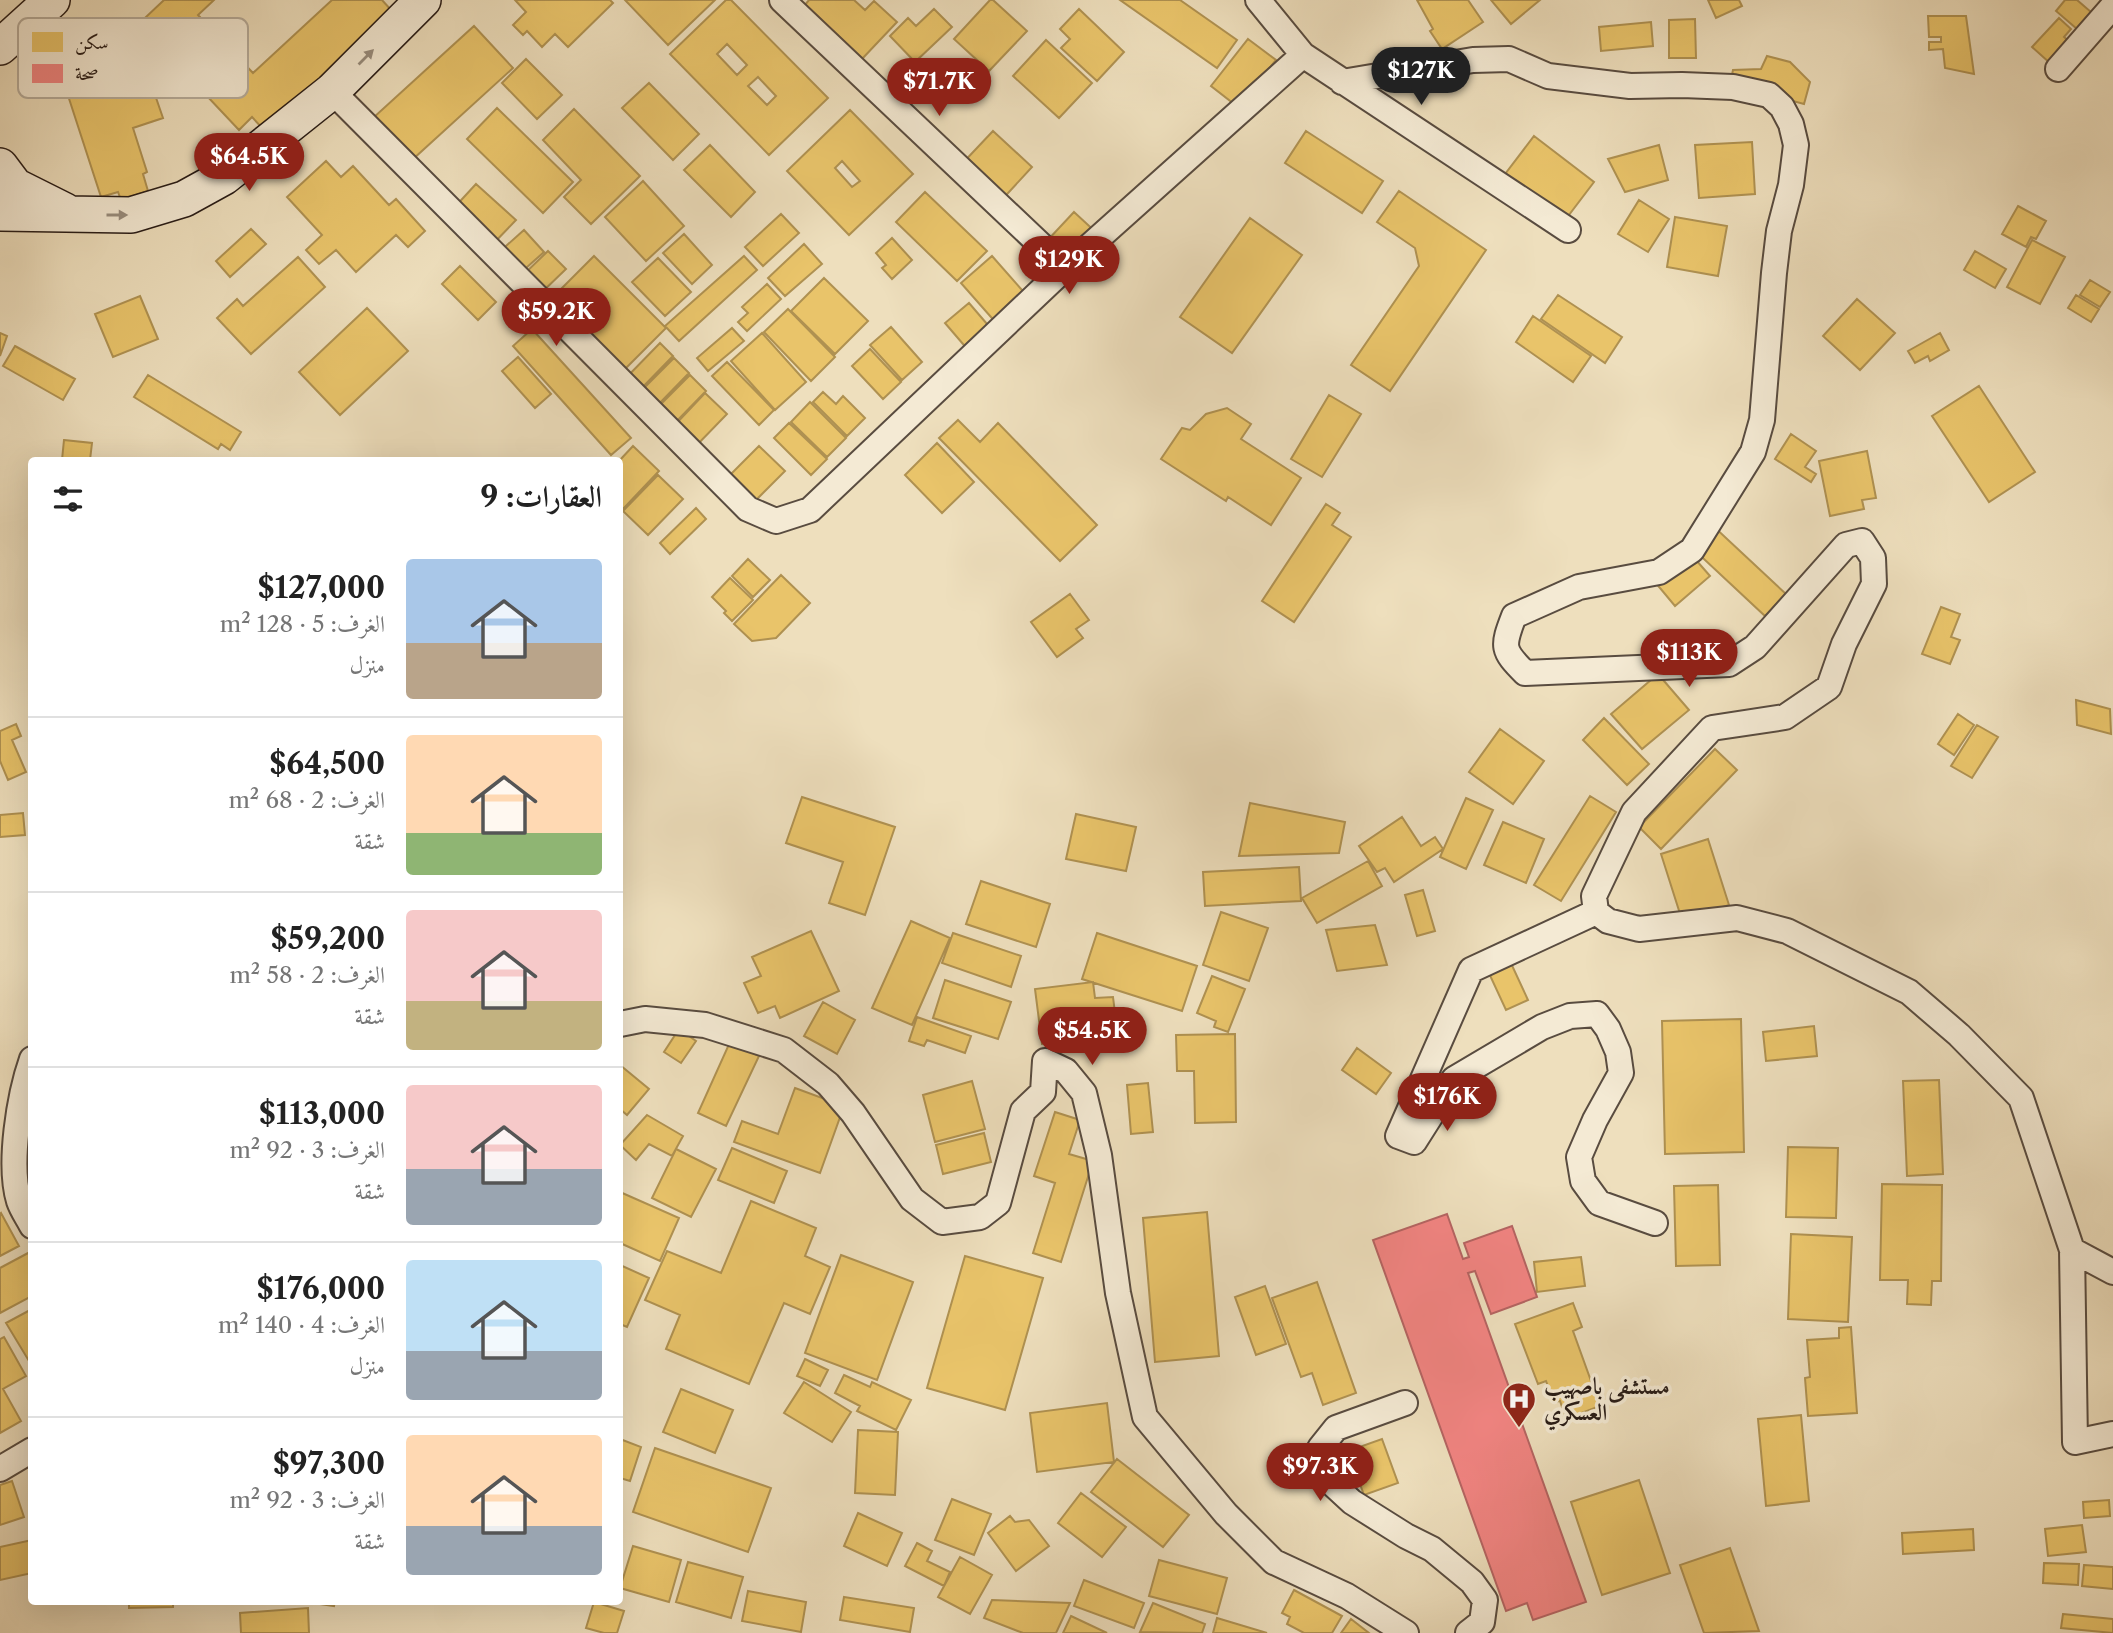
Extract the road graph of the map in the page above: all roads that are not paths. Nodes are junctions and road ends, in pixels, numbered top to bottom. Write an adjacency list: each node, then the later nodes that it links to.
1 (52, 0): 6 (main road)
2 (422, 0): 12 (main road, one-way to 2)
3 (782, 0): 17 (street)
4 (1258, 0): 9 (street)
5 (2113, 6): 10 (street)
6 (32, 18)
7 (18, 31): 8 (main road)
8 (0, 47)
9 (1303, 55): 11 (street); 17 (street)
10 (2058, 69)
11 (1342, 82): 16 (street); 18 (street)
12 (332, 91): 15 (main road, one-way to 12); 17 (street)
13 (0, 166): 15 (main road)
14 (0, 214): 15 (main road)
15 (72, 215)
16 (1568, 230)
17 (1065, 268)
18 (1596, 912): 22 (street); 23 (street)
19 (623, 1023): 29 (street)
20 (28, 1071): 21 (street)
21 (28, 1218)
22 (1655, 1223)
23 (2072, 1250): 24 (street); 26 (street)
24 (2113, 1272)
25 (1405, 1403): 30 (street)
26 (2113, 1434)
27 (28, 1452): 28 (street)
28 (0, 1469)
29 (1406, 1633)
30 (1468, 1633)

